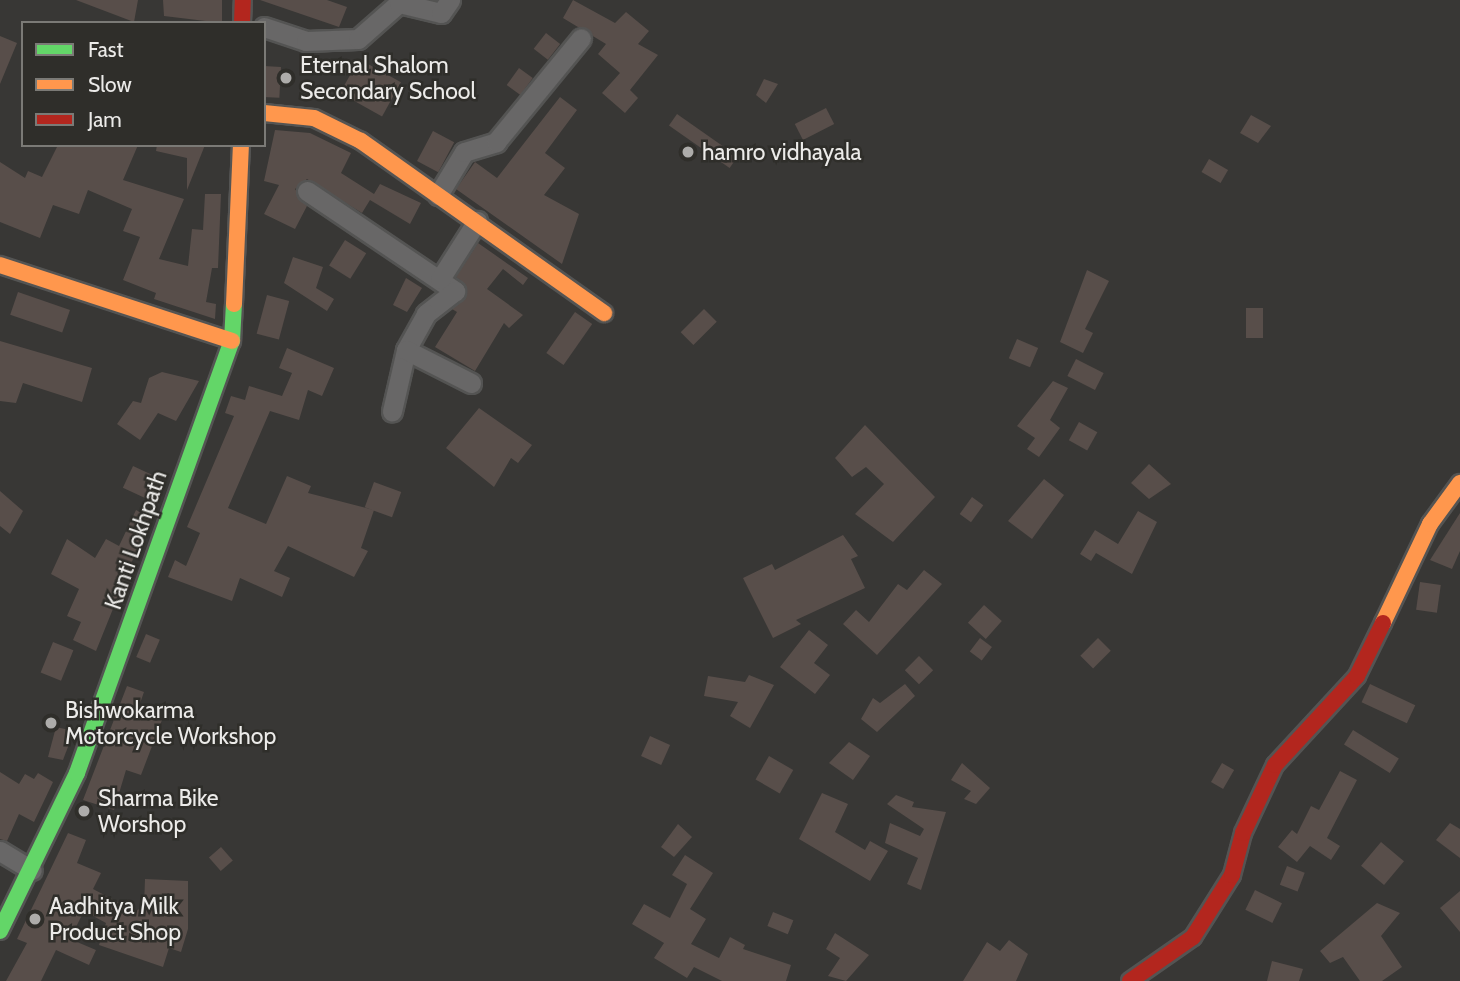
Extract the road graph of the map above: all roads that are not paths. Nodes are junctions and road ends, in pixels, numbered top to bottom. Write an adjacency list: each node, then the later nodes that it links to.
1 (450, 0): 2 (street)
2 (266, 28)
3 (581, 38): 7 (street)
4 (266, 113): 7 (street)
5 (241, 147): 12 (street, Kanti Lokhpath)
6 (307, 191): 10 (street)
7 (438, 195): 8 (street)
8 (477, 221): 10 (street); 11 (street)
9 (0, 265): 12 (street)
10 (440, 279): 13 (street)
11 (604, 313)
12 (232, 341): 18 (street, Kanti Lokhpath)
13 (406, 350): 14 (street); 15 (street)
14 (471, 383)
15 (392, 411)
16 (1460, 483): 20 (street)
17 (0, 851): 18 (street)
18 (32, 870): 19 (street, Kanti Lokhpath)
19 (0, 931)
20 (1130, 981)

